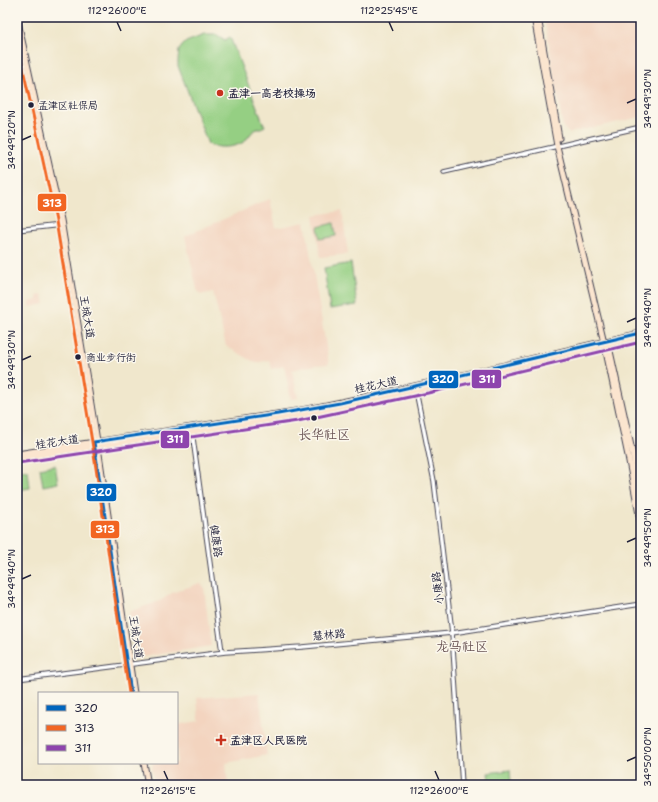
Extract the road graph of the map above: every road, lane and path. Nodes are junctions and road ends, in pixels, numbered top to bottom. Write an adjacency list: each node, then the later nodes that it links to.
1 (17, 17): 8 (main road, 王城大道)
2 (534, 17): 6 (main road)
3 (538, 17): 6 (main road)
4 (17, 29): 8 (main road, 王城大道)
5 (641, 127): 6 (street)
6 (559, 146): 7 (street); 12 (main road)
7 (444, 172)
8 (60, 225): 9 (street); 15 (main road, 王城大道)
9 (17, 230)
10 (641, 333): 12 (main road, 桂花大道)
11 (641, 338): 12 (main road, 桂花大道)
12 (606, 343): 13 (main road, 桂花大道); 15 (main road, 桂花大道); 18 (main road); 19 (main road)
13 (416, 391): 14 (main road, 桂花大道); 21 (street, 小康路)
14 (192, 431): 15 (main road, 桂花大道); 22 (street, 健康路)
15 (96, 444): 16 (main road, 桂花大道); 17 (main road, 桂花大道); 23 (main road, 王城大道)
16 (17, 454)
17 (17, 458)
18 (641, 499)
19 (641, 525)
20 (641, 604): 21 (street, 慧林路)
21 (452, 634): 22 (street, 慧林路); 31 (street, 小康路)
22 (222, 652): 23 (street, 慧林路)
23 (128, 664): 24 (street, 慧林路); 25 (main road, 王城大道); 26 (main road, 王城大道)
24 (17, 679)
25 (131, 692)
26 (134, 692)
27 (141, 764): 29 (main road)
28 (144, 764): 30 (main road)
29 (144, 785)
30 (148, 785)
31 (462, 785)

